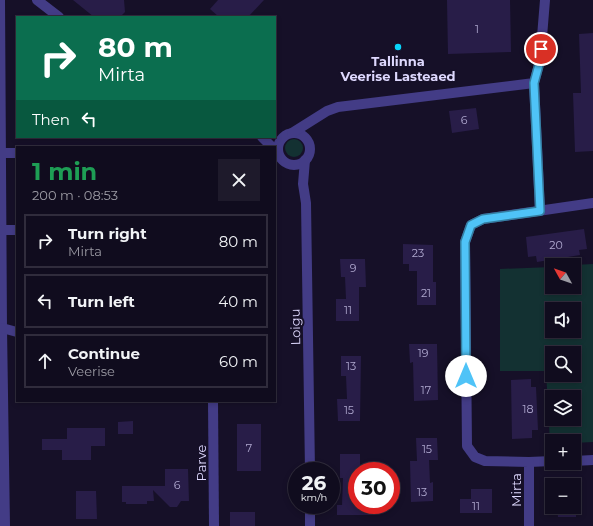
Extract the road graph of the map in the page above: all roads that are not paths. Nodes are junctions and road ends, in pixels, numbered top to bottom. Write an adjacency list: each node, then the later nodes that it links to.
1 (0, 0): 11 (street)
2 (37, 0): 4 (street)
3 (545, 0): 5 (street)
4 (58, 16)
5 (534, 83): 6 (street); 18 (street)
6 (314, 119): 7 (street); 9 (street)
7 (284, 135): 9 (street); 13 (street)
8 (263, 138): 10 (street)
9 (309, 144): 14 (street)
10 (271, 146)
11 (1, 153): 12 (street); 19 (street)
12 (16, 153)
13 (277, 153): 15 (street)
14 (306, 160): 15 (street); 16 (street, Loigu)
15 (290, 165): 16 (street, Loigu)
16 (303, 184): 28 (street, Loigu)
17 (593, 203): 18 (street, Mirta)
18 (540, 211): 29 (street, Mirta)
19 (2, 230): 20 (street); 21 (street)
20 (16, 230)
21 (2, 328): 22 (street); 24 (street)
22 (16, 332)
23 (213, 402): 32 (street, Parve)
24 (2, 419): 31 (street)
25 (593, 460): 27 (street)
26 (545, 461): 29 (street)
27 (581, 461)
28 (310, 462)
29 (529, 462): 34 (street, Mirta)
30 (310, 514): 33 (street)
31 (5, 526)
32 (214, 526)
33 (310, 526)
34 (529, 526)

